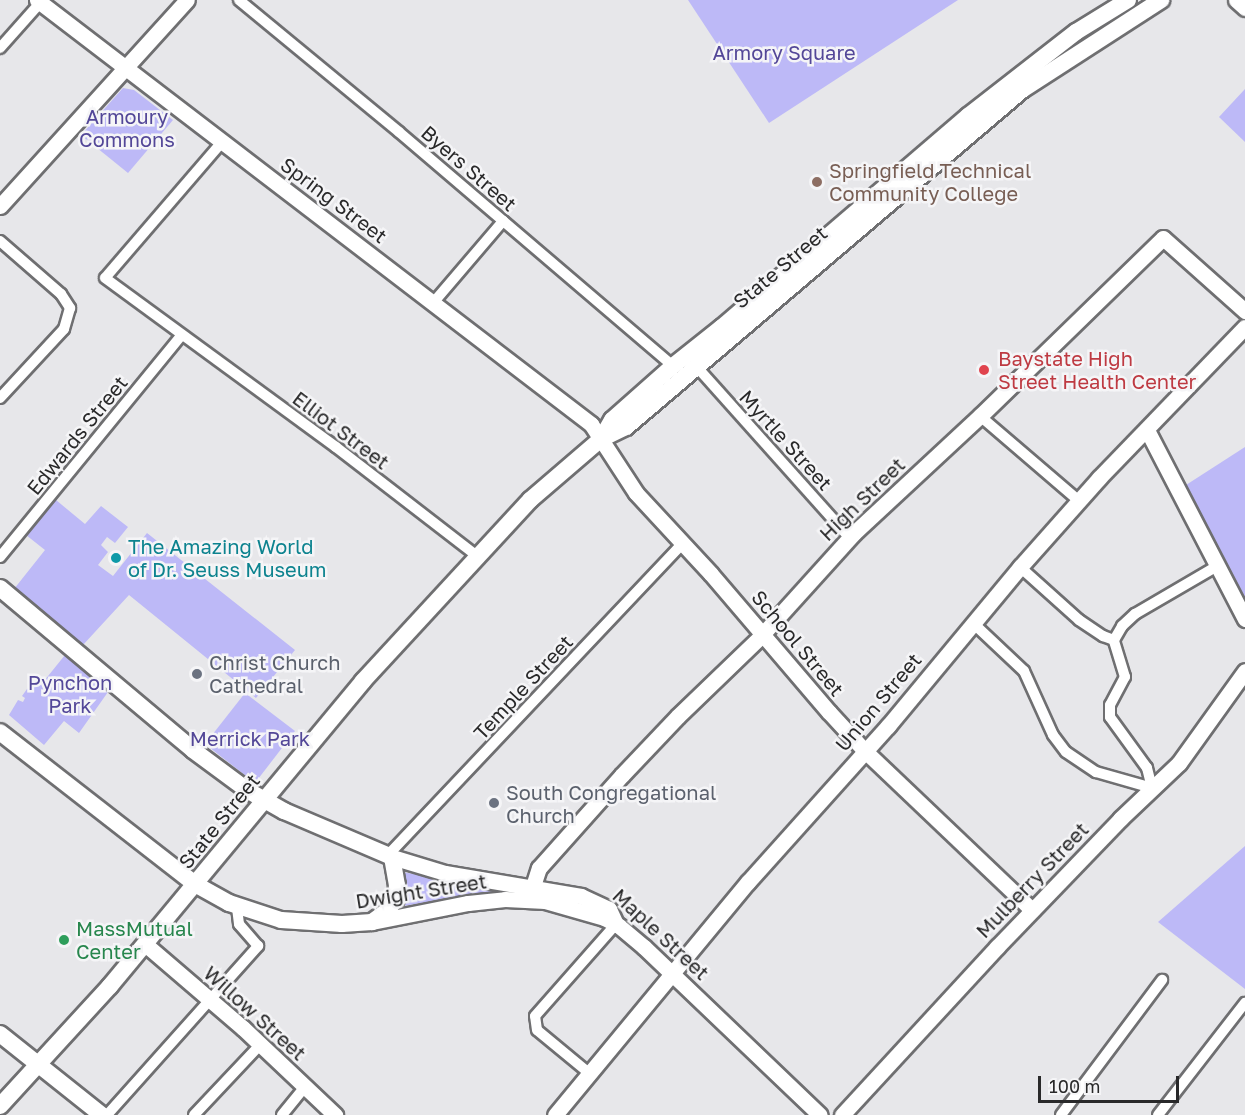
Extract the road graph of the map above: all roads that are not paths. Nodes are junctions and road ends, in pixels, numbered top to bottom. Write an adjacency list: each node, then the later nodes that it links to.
1 (188, 0): 11 (street)
2 (239, 0): 14 (street, Byers Street)
3 (1128, 0): 8 (main road, State Street)
4 (1161, 0): 9 (main road, State Street)
5 (1236, 0): 7 (street)
6 (39, 1): 10 (street); 11 (street, Spring Street)
7 (1245, 8)
8 (1076, 32): 9 (main road); 20 (main road, State Street)
9 (1086, 47): 21 (main road, State Street)
10 (0, 48)
11 (125, 69): 12 (street, Spring Street); 13 (street)
12 (222, 142): 16 (street, Spring Street); 19 (street, Elliot Street)
13 (0, 206)
14 (503, 221): 16 (street); 20 (street, Byers Street)
15 (0, 241): 22 (street)
16 (433, 303): 25 (street, Spring Street)
17 (1245, 311): 23 (street, High Street)
18 (1245, 327): 24 (street, Union Street)
19 (183, 336): 29 (street, Elliot Street); 30 (street, Edwards Street)
20 (672, 366): 25 (main road, State Street)
21 (696, 366): 25 (main road, State Street); 27 (street, Myrtle Street)
22 (0, 398)
23 (980, 416): 26 (street); 27 (street, High Street)
24 (1146, 430): 26 (street, Union Street); 31 (street)
25 (601, 439): 28 (street, School Street); 29 (main road, State Street)
26 (1079, 501): 32 (street, Union Street)
27 (850, 538): 36 (street, High Street)
28 (683, 543): 36 (street, School Street); 43 (street, Temple Street)
29 (477, 556): 42 (main road, State Street)
30 (0, 557)
31 (1217, 566): 34 (street); 37 (street)
32 (1020, 567): 35 (street, Union Street); 37 (street)
33 (0, 588): 42 (main road, Maple Street)
34 (1245, 620)
35 (973, 623): 40 (street, Union Street); 41 (street)
36 (762, 634): 40 (street, School Street); 45 (street, High Street)
37 (1114, 640): 41 (street)
38 (1245, 671): 41 (street, Mulberry Street)
39 (0, 732): 44 (main road, Dwight Street)
40 (864, 750): 47 (street, School Street); 51 (street, Union Street)
41 (1152, 788): 47 (street, Mulberry Street)
42 (263, 800): 43 (main road, Maple Street); 44 (main road, State Street)
43 (390, 856): 45 (street, Maple Street); 48 (main road)
44 (195, 884): 46 (main road, Dwight Street); 50 (main road, State Street)
45 (533, 886): 49 (street, Maple Street)
46 (237, 907): 48 (main road, Dwight Street); 53 (street)
47 (1032, 910): 68 (street, Mulberry Street)
48 (372, 922): 49 (street, Dwight Street)
49 (616, 924): 51 (street, Maple Street); 58 (street)
50 (145, 944): 53 (street, Willow Street); 57 (main road, State Street)
51 (672, 975): 58 (street, Union Street); 67 (street, Maple Street)
52 (1161, 980): 69 (street)
53 (211, 1000): 56 (street, Willow Street); 62 (street)
54 (1245, 1003): 70 (street)
55 (0, 1034): 57 (main road)
56 (260, 1045): 59 (street, Willow Street); 63 (street)
57 (37, 1063): 60 (main road, State Street); 61 (main road)
58 (589, 1073): 66 (street, Union Street)
59 (305, 1087): 64 (street); 65 (street, Willow Street)
60 (0, 1106)
61 (102, 1115)
62 (107, 1115)
63 (194, 1115)
64 (282, 1115)
65 (335, 1115)
66 (555, 1115)
67 (820, 1115)
68 (842, 1115)
69 (1060, 1115)
70 (1158, 1115)

